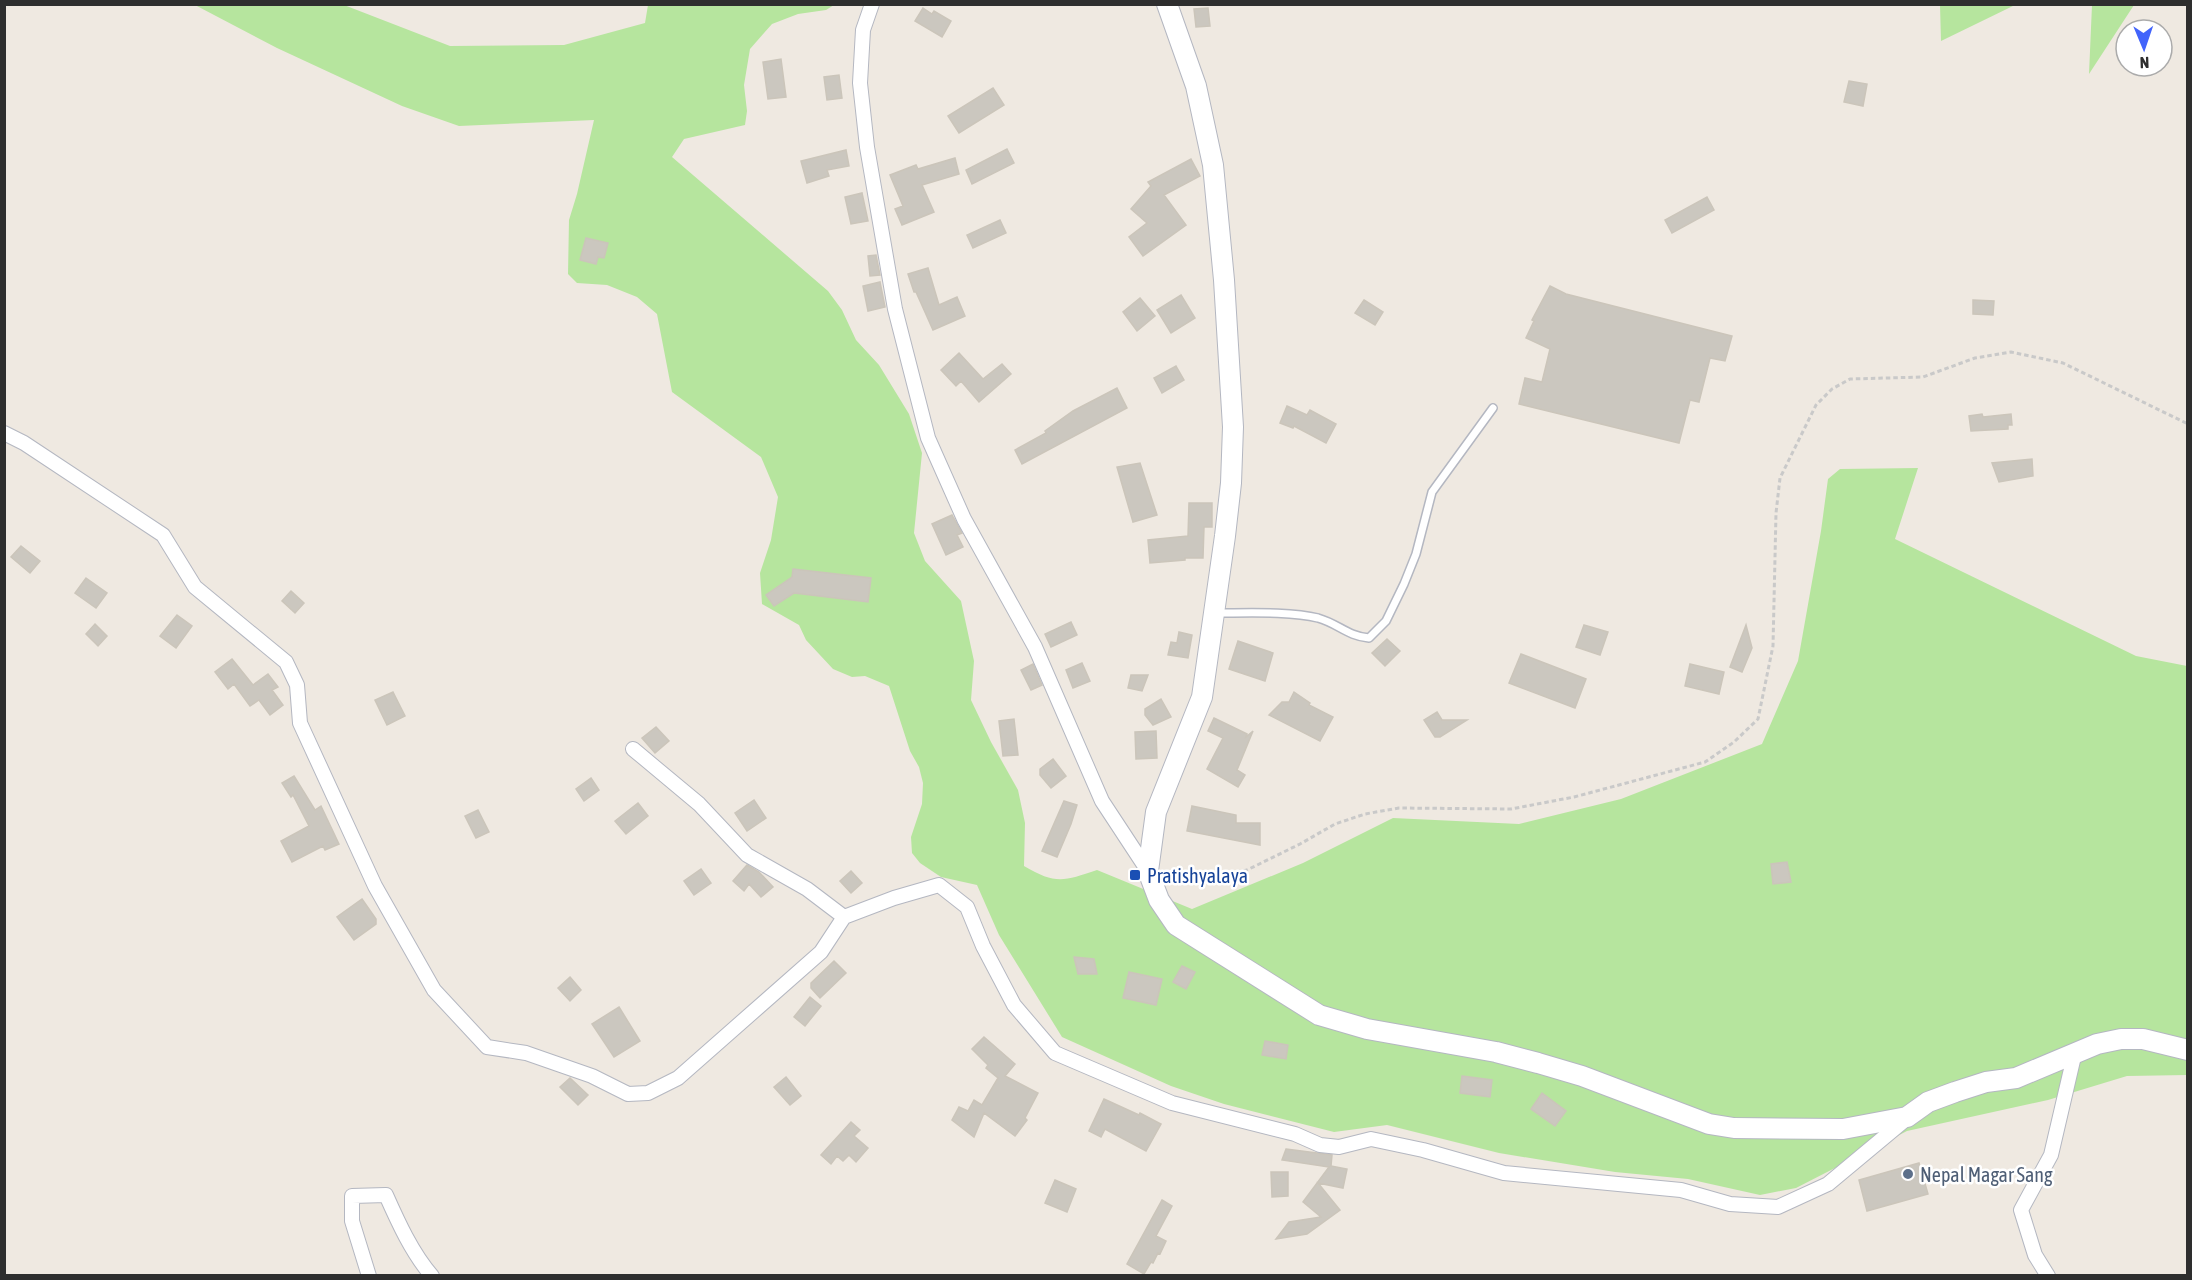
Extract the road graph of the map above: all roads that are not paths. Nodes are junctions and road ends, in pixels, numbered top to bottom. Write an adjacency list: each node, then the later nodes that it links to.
1 (872, 4): 7 (street)
2 (1167, 4): 5 (main road)
3 (1493, 408): 5 (lane)
4 (4, 433): 8 (street)
5 (1215, 613): 7 (main road)
6 (633, 749): 8 (street)
7 (1149, 875): 11 (main road)
8 (844, 917): 11 (street)
9 (2187, 1050): 10 (main road)
10 (2076, 1052): 11 (main road); 14 (street)
11 (1907, 1117)
12 (369, 1275): 13 (street)
13 (432, 1275)
14 (2048, 1275)

